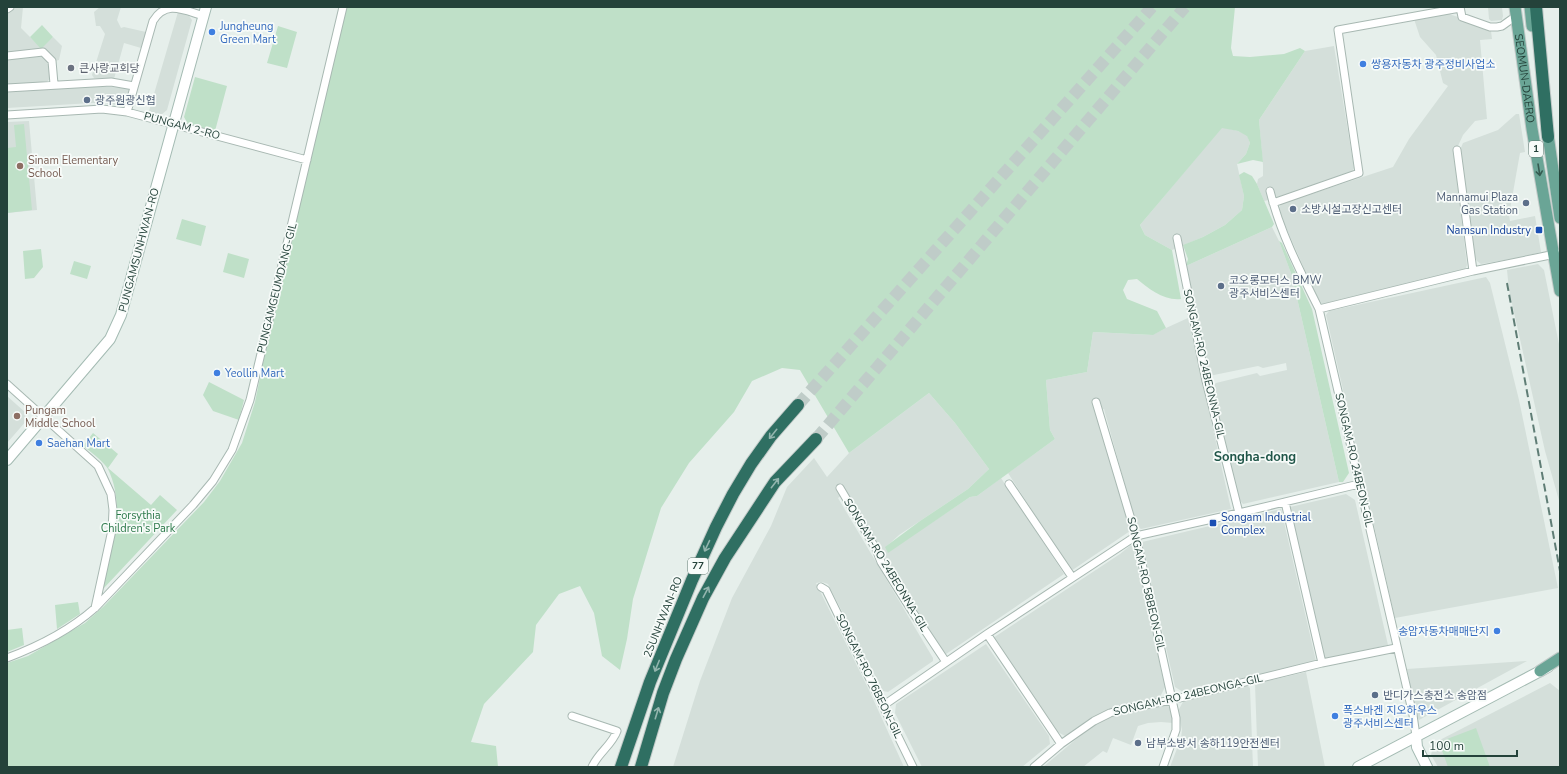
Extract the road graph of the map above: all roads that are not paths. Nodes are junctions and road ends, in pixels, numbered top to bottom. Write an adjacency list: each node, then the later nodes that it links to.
1 (10, 7): 6 (street)
2 (343, 7): 18 (street, PUNGAMGEUMDANG-GIL)
3 (1530, 7): 16 (main road, SEOMUN-DAERO / 1)
4 (1536, 7): 16 (highway)
5 (1460, 8): 8 (street); 20 (street)
6 (7, 9)
7 (205, 12): 11 (street); 15 (street, PUNGAMSUNHWAN-RO)
8 (1515, 12): 23 (main road, SEOMUN-DAERO / 1, one-way to 23)
9 (7, 56): 10 (street)
10 (54, 84): 11 (street); 12 (street)
11 (134, 86): 13 (street)
12 (7, 88)
13 (127, 112): 14 (street, PUNGAM 2-RO); 15 (street, PUNGAM 2-RO)
14 (7, 115)
15 (173, 124): 18 (street, PUNGAM 2-RO); 30 (street, PUNGAMSUNHWAN-RO)
16 (1548, 137): 21 (main road, SEOMUN-DAERO / 1)
17 (1457, 150): 24 (street)
18 (307, 160): 41 (street, PUNGAMGEUMDANG-GIL)
19 (1270, 191): 20 (street, SONGAM-RO 24BEON-GIL)
20 (1273, 204): 26 (street, SONGAM-RO 24BEON-GIL)
21 (1560, 218)
22 (1177, 238): 37 (street, SONGAM-RO 24BEONNA-GIL)
23 (1557, 253): 24 (street); 25 (main road, SEOMUN-DAERO / 1)
24 (1473, 271): 26 (street)
25 (1560, 291)
26 (1318, 309): 34 (street, SONGAM-RO 24BEON-GIL)
27 (7, 384): 30 (street)
28 (1096, 402): 38 (street, SONGAM-RO 58BEON-GIL)
29 (798, 405): 57 (highway, 2SUNHWAN-RO / 77, one-way to 57)
30 (43, 417): 32 (street, PUNGAMSUNHWAN-RO); 41 (street)
31 (816, 440): 58 (highway, 77, one-way to 31)
32 (7, 460)
33 (1009, 484): 39 (street)
34 (1359, 484): 36 (street); 43 (street, SONGAM-RO 24BEON-GIL)
35 (840, 488): 47 (street, SONGAM-RO 24BEONNA-GIL)
36 (1285, 502): 37 (street); 48 (street)
37 (1239, 513): 38 (street)
38 (1136, 536): 39 (street); 51 (street, SONGAM-RO 58BEON-GIL)
39 (1072, 577): 42 (street)
40 (821, 587): 52 (street, SONGAM-RO 76BEON-GIL)
41 (95, 608): 44 (street, PUNGAMGEUMDANG-GIL)
42 (986, 634): 47 (street); 55 (street)
43 (1396, 648): 48 (street, SONGAM-RO 24BEONGA-GIL); 54 (street, SONGAM-RO 24BEON-GIL)
44 (7, 658)
45 (1560, 658): 50 (main road)
46 (1560, 661): 50 (street)
47 (946, 662): 52 (street)
48 (1322, 663): 51 (street, SONGAM-RO 24BEONGA-GIL)
49 (1560, 665): 50 (main road)
50 (1540, 671): 54 (street)
51 (1172, 700): 55 (street, SONGAM-RO 24BEONGA-GIL); 61 (street, SONGAM-RO 58BEON-GIL)
52 (884, 705): 59 (street, SONGAM-RO 76BEON-GIL)
53 (572, 716): 56 (street)
54 (1416, 736): 62 (street); 63 (street)
55 (1061, 744): 60 (street, SONGAM-RO 24BEONGA-GIL)
56 (592, 767)
57 (621, 767)
58 (641, 767)
59 (913, 767)
60 (1034, 767)
61 (1164, 767)
62 (1358, 767)
63 (1427, 767)

